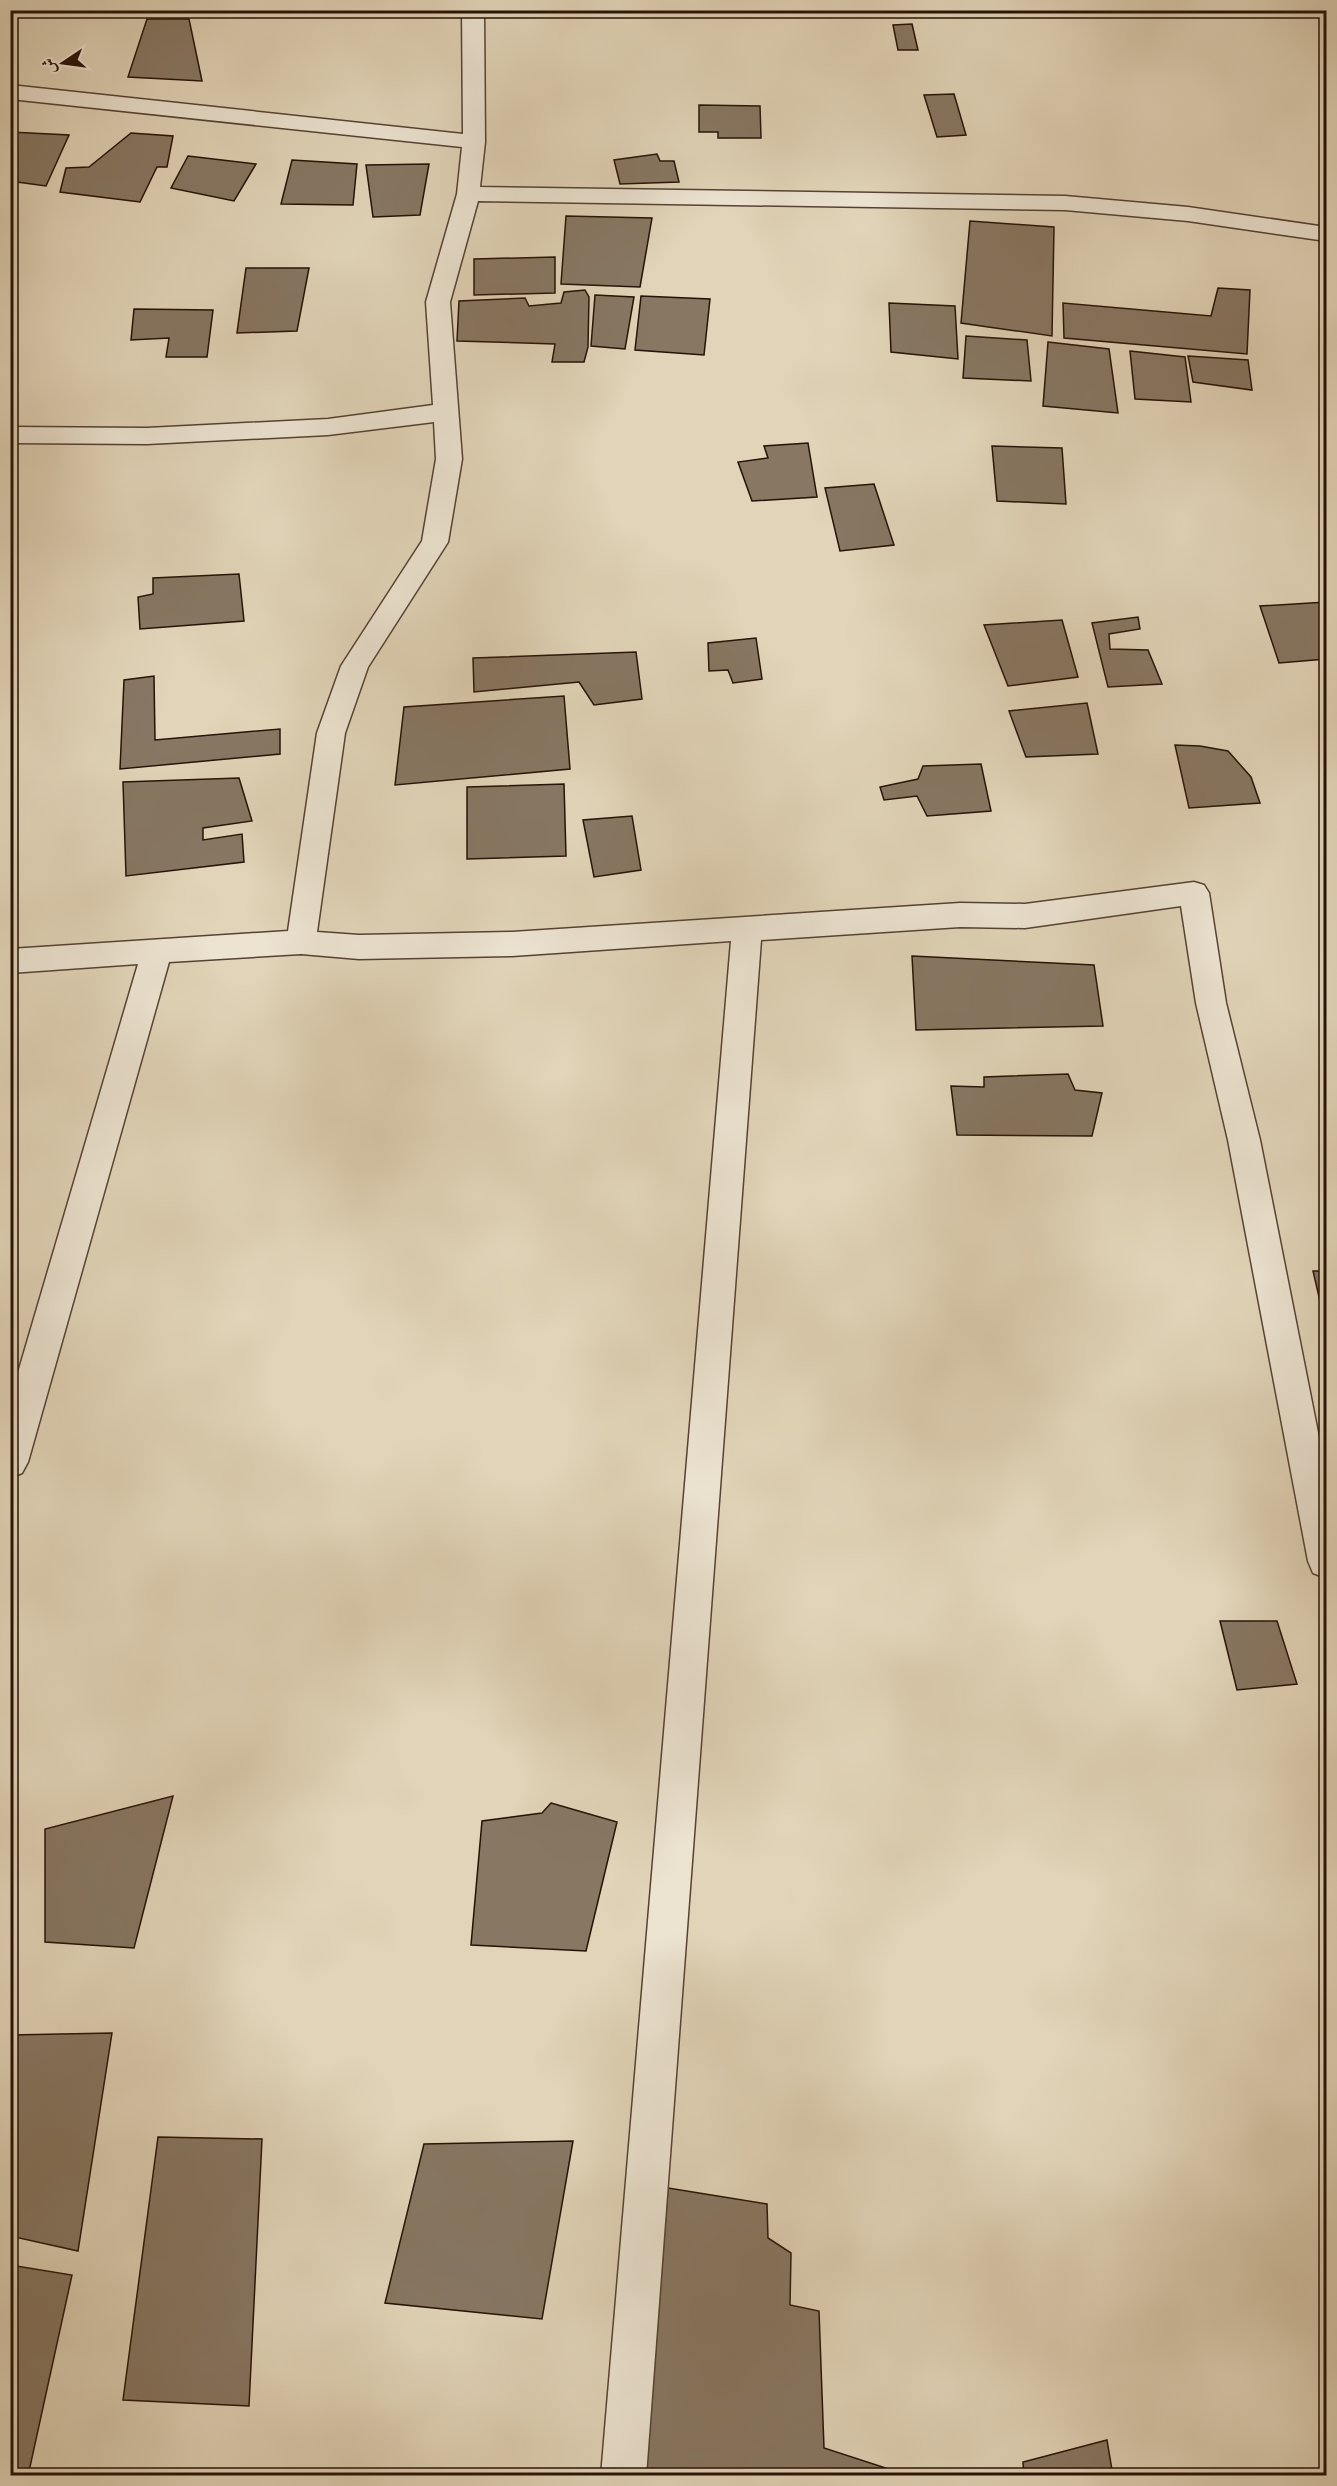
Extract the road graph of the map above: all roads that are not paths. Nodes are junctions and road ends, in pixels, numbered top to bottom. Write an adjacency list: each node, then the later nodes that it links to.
1 (473, 10): 3 (street)
2 (10, 92): 3 (street)
3 (474, 142): 4 (street)
4 (468, 194): 5 (street); 6 (street)
5 (1326, 234)
6 (445, 412): 7 (street); 9 (street)
7 (10, 435)
8 (747, 929): 9 (street); 13 (street); 14 (street)
9 (301, 942): 10 (street)
10 (157, 951): 11 (street); 12 (street)
11 (10, 961)
12 (10, 1462)
13 (1326, 1561)
14 (622, 2475)

